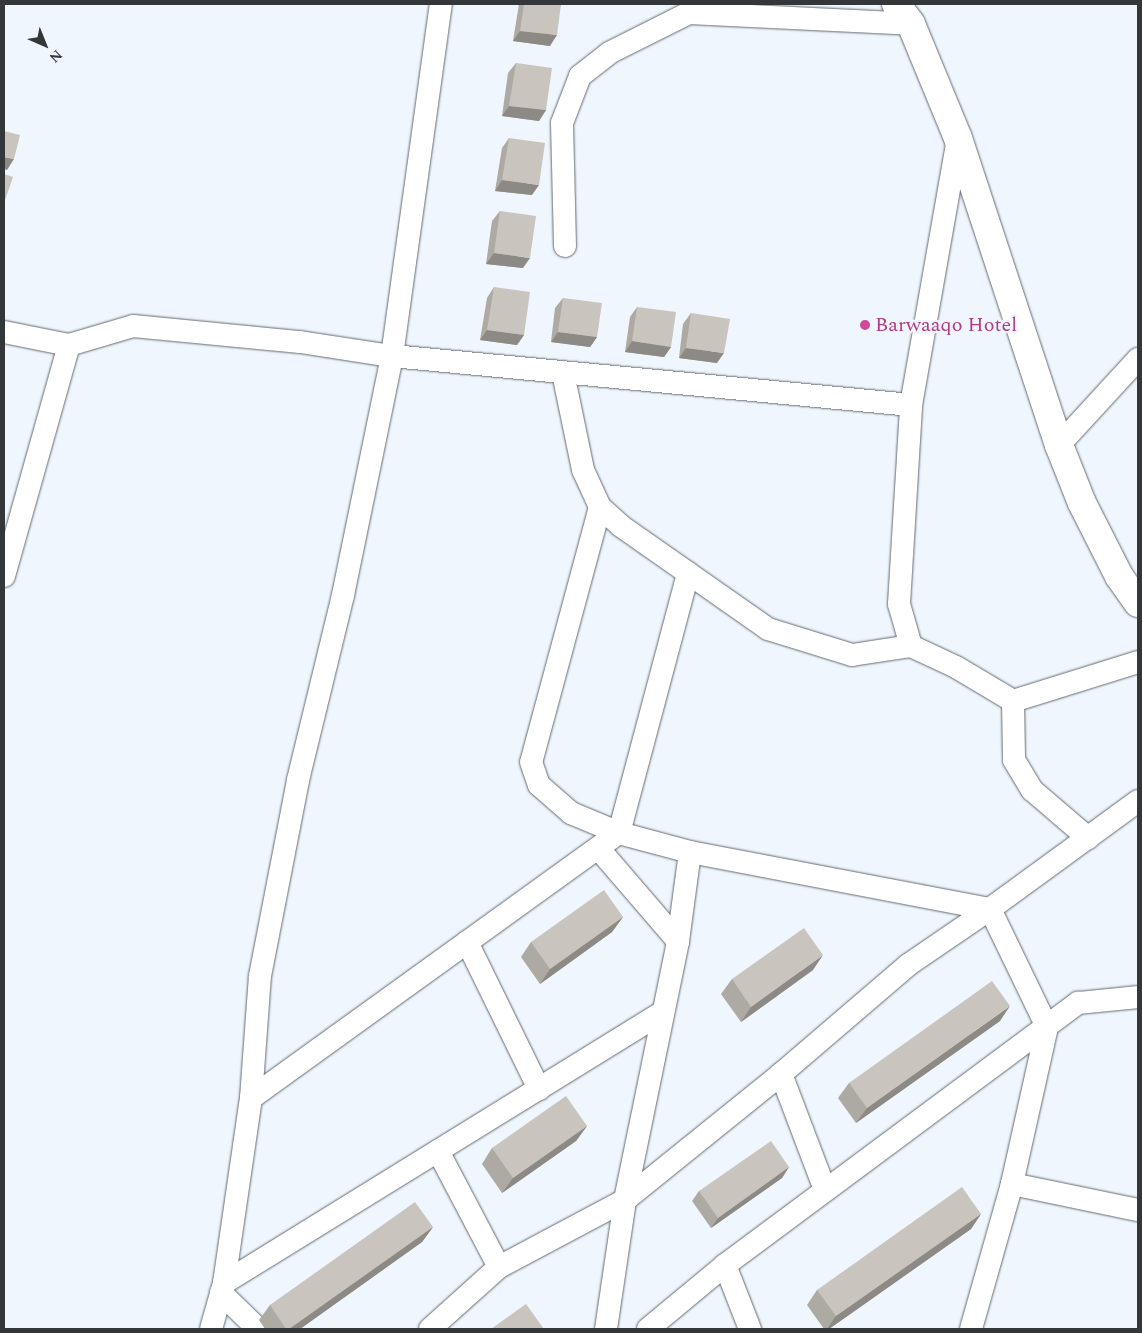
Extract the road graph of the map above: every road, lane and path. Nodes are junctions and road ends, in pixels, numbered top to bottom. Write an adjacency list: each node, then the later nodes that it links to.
1 (441, 4): 7 (street)
2 (911, 10): 3 (street); 4 (street)
3 (958, 138): 10 (street); 11 (street)
4 (565, 246)
5 (4, 332): 6 (street)
6 (69, 345): 7 (street); 14 (street)
7 (392, 356): 9 (street); 32 (street)
8 (1138, 359): 11 (street)
9 (563, 373): 10 (street); 12 (street)
10 (911, 405): 16 (street)
11 (1059, 445): 15 (street)
12 (600, 506): 13 (street); 20 (street)
13 (688, 574): 16 (street); 20 (street)
14 (4, 576)
15 (1138, 602)
16 (911, 646): 18 (street)
17 (1138, 662): 18 (street)
18 (1013, 701): 21 (street)
19 (1138, 801): 21 (street)
20 (619, 833): 22 (street); 23 (street)
21 (1088, 838): 24 (street)
22 (598, 848): 25 (street); 26 (street)
23 (690, 852): 24 (street); 25 (street)
24 (990, 909): 29 (street); 30 (street)
25 (678, 941): 28 (street)
26 (467, 942): 31 (street); 32 (street)
27 (1138, 997): 29 (street)
28 (663, 1012): 31 (street); 36 (street)
29 (1047, 1027): 34 (street); 35 (street)
30 (781, 1074): 35 (street); 36 (street)
31 (539, 1089): 33 (street)
32 (251, 1098): 40 (street)
33 (438, 1151): 39 (street); 40 (street)
34 (1012, 1184): 37 (street); 47 (street)
35 (825, 1190): 38 (street)
36 (625, 1200): 39 (street); 44 (street)
37 (1138, 1210)
38 (725, 1265): 45 (street); 46 (street)
39 (499, 1267): 43 (street)
40 (223, 1288): 41 (street); 42 (street)
41 (211, 1329)
42 (258, 1329)
43 (430, 1329)
44 (606, 1329)
45 (648, 1329)
46 (750, 1329)
47 (971, 1329)

